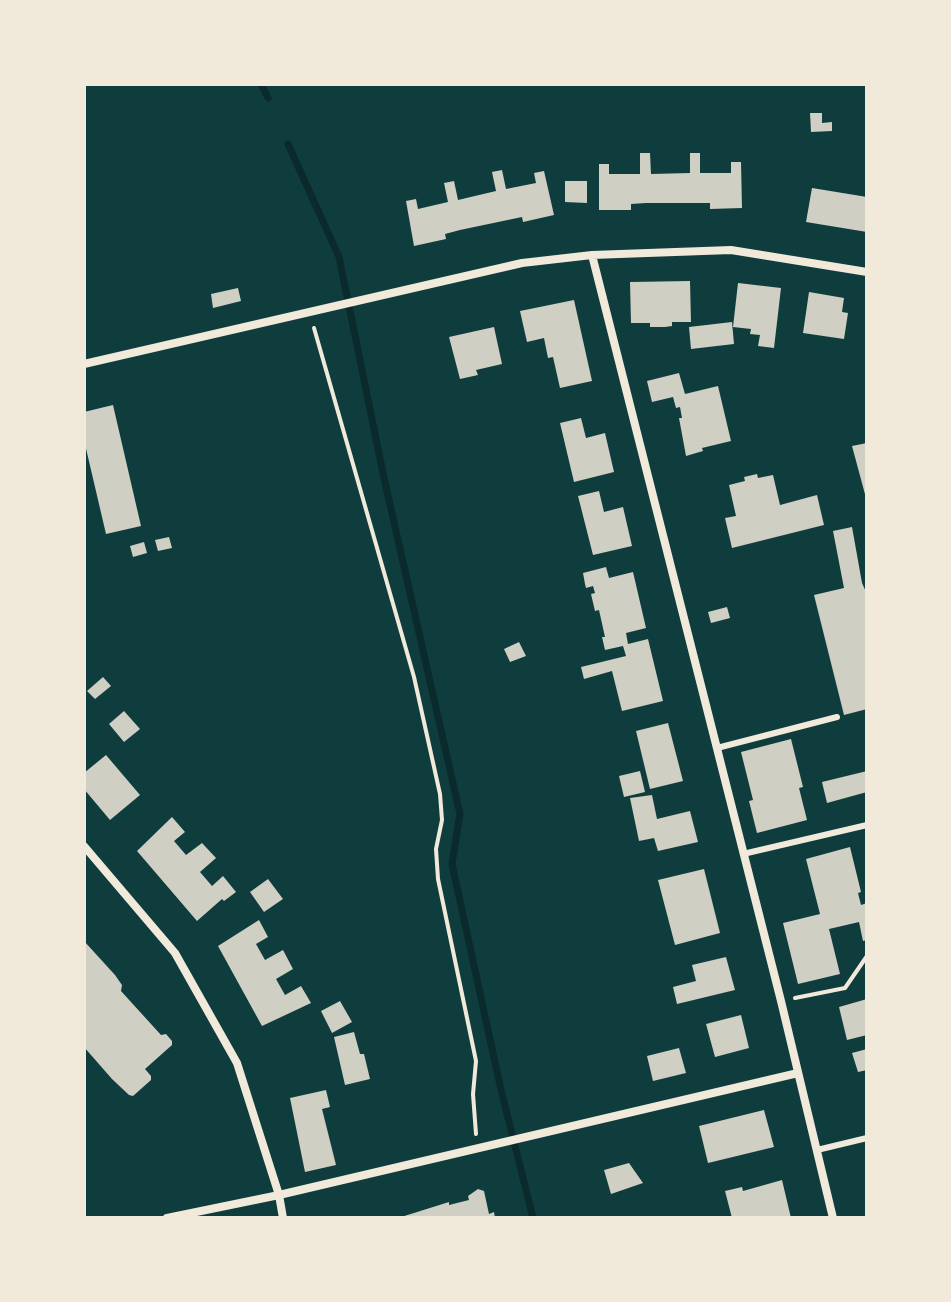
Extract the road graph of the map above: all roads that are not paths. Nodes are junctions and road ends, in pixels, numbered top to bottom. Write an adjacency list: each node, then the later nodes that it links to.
1 (592, 255): 2 (street); 3 (street); 5 (street)
2 (867, 272)
3 (84, 364)
4 (837, 717): 5 (lane)
5 (717, 748): 8 (street)
6 (867, 825): 8 (lane)
7 (84, 846): 12 (street)
8 (743, 854): 9 (street)
9 (798, 1073): 11 (street); 12 (street)
10 (867, 1138): 11 (lane)
11 (817, 1150): 15 (street)
12 (279, 1195): 13 (street); 14 (street)
13 (167, 1218)
14 (283, 1218)
15 (833, 1218)

